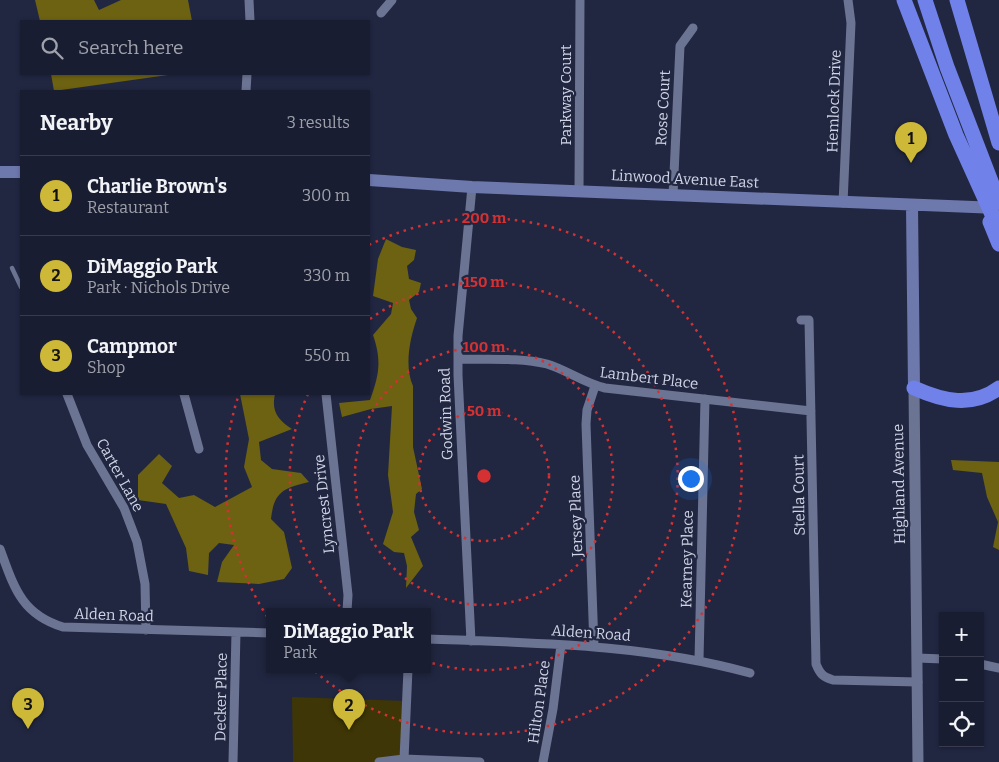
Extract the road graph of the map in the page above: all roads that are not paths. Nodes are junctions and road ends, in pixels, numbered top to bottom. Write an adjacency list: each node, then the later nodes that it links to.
1 (249, 0): 9 (street)
2 (392, 0): 8 (street)
3 (580, 0): 19 (street, Parkway Court)
4 (848, 0): 21 (street, Hemlock Drive)
5 (904, 0): 13 (highway)
6 (925, 0): 22 (highway)
7 (957, 0): 14 (highway)
8 (381, 13)
9 (250, 20)
10 (693, 28): 20 (street, Rose Court)
11 (247, 75): 12 (street)
12 (246, 90)
13 (956, 135): 25 (highway); 26 (highway)
14 (999, 143)
15 (0, 172): 16 (main road)
16 (20, 172)
17 (370, 180): 18 (main road, Linwood Avenue East)
18 (472, 187): 19 (main road, Linwood Avenue East); 30 (street, Godwin Road)
19 (579, 190): 20 (main road, Linwood Avenue East)
20 (673, 195): 21 (main road, Linwood Avenue East)
21 (843, 202): 23 (main road, Linwood Avenue East)
22 (999, 202)
23 (912, 205): 24 (main road, Linwood Avenue East); 32 (main road, Highland Avenue)
24 (999, 208)
25 (999, 230)
26 (999, 244)
27 (12, 268): 28 (lane)
28 (20, 285)
29 (801, 320): 38 (street, Stella Court)
30 (458, 360): 31 (street, Lambert Place); 46 (street, Godwin Road)
31 (595, 386): 37 (street, Lambert Place); 48 (street, Jersey Place)
32 (914, 388): 33 (highway); 49 (street, Highland Avenue)
33 (999, 388)
34 (68, 395): 42 (street, Carter Lane)
35 (184, 395): 39 (street)
36 (326, 395): 41 (street, Lyncrest Drive)
37 (705, 399): 38 (street, Lambert Place); 51 (street, Kearney Place)
38 (811, 411): 56 (street, Stella Court)
39 (199, 449)
40 (0, 549): 42 (street, Alden Road)
41 (347, 608)
42 (146, 630): 43 (street, Alden Road)
43 (236, 632): 44 (street, Alden Road); 58 (street, Decker Place)
44 (266, 633)
45 (431, 640): 46 (street, Alden Road)
46 (471, 641): 47 (street, Alden Road)
47 (561, 645): 48 (street, Alden Road); 61 (street, Hilton Place)
48 (594, 646): 51 (street, Alden Road)
49 (918, 658): 50 (street); 56 (street, Highland Avenue)
50 (939, 659)
51 (699, 660): 55 (street, Alden Road)
52 (984, 665): 53 (street)
53 (999, 668)
54 (408, 673): 57 (street)
55 (750, 673)
56 (918, 682): 62 (street, Highland Avenue)
57 (404, 759): 59 (street); 60 (street)
58 (233, 762)
59 (379, 762)
60 (480, 762)
61 (543, 762)
62 (918, 762)

